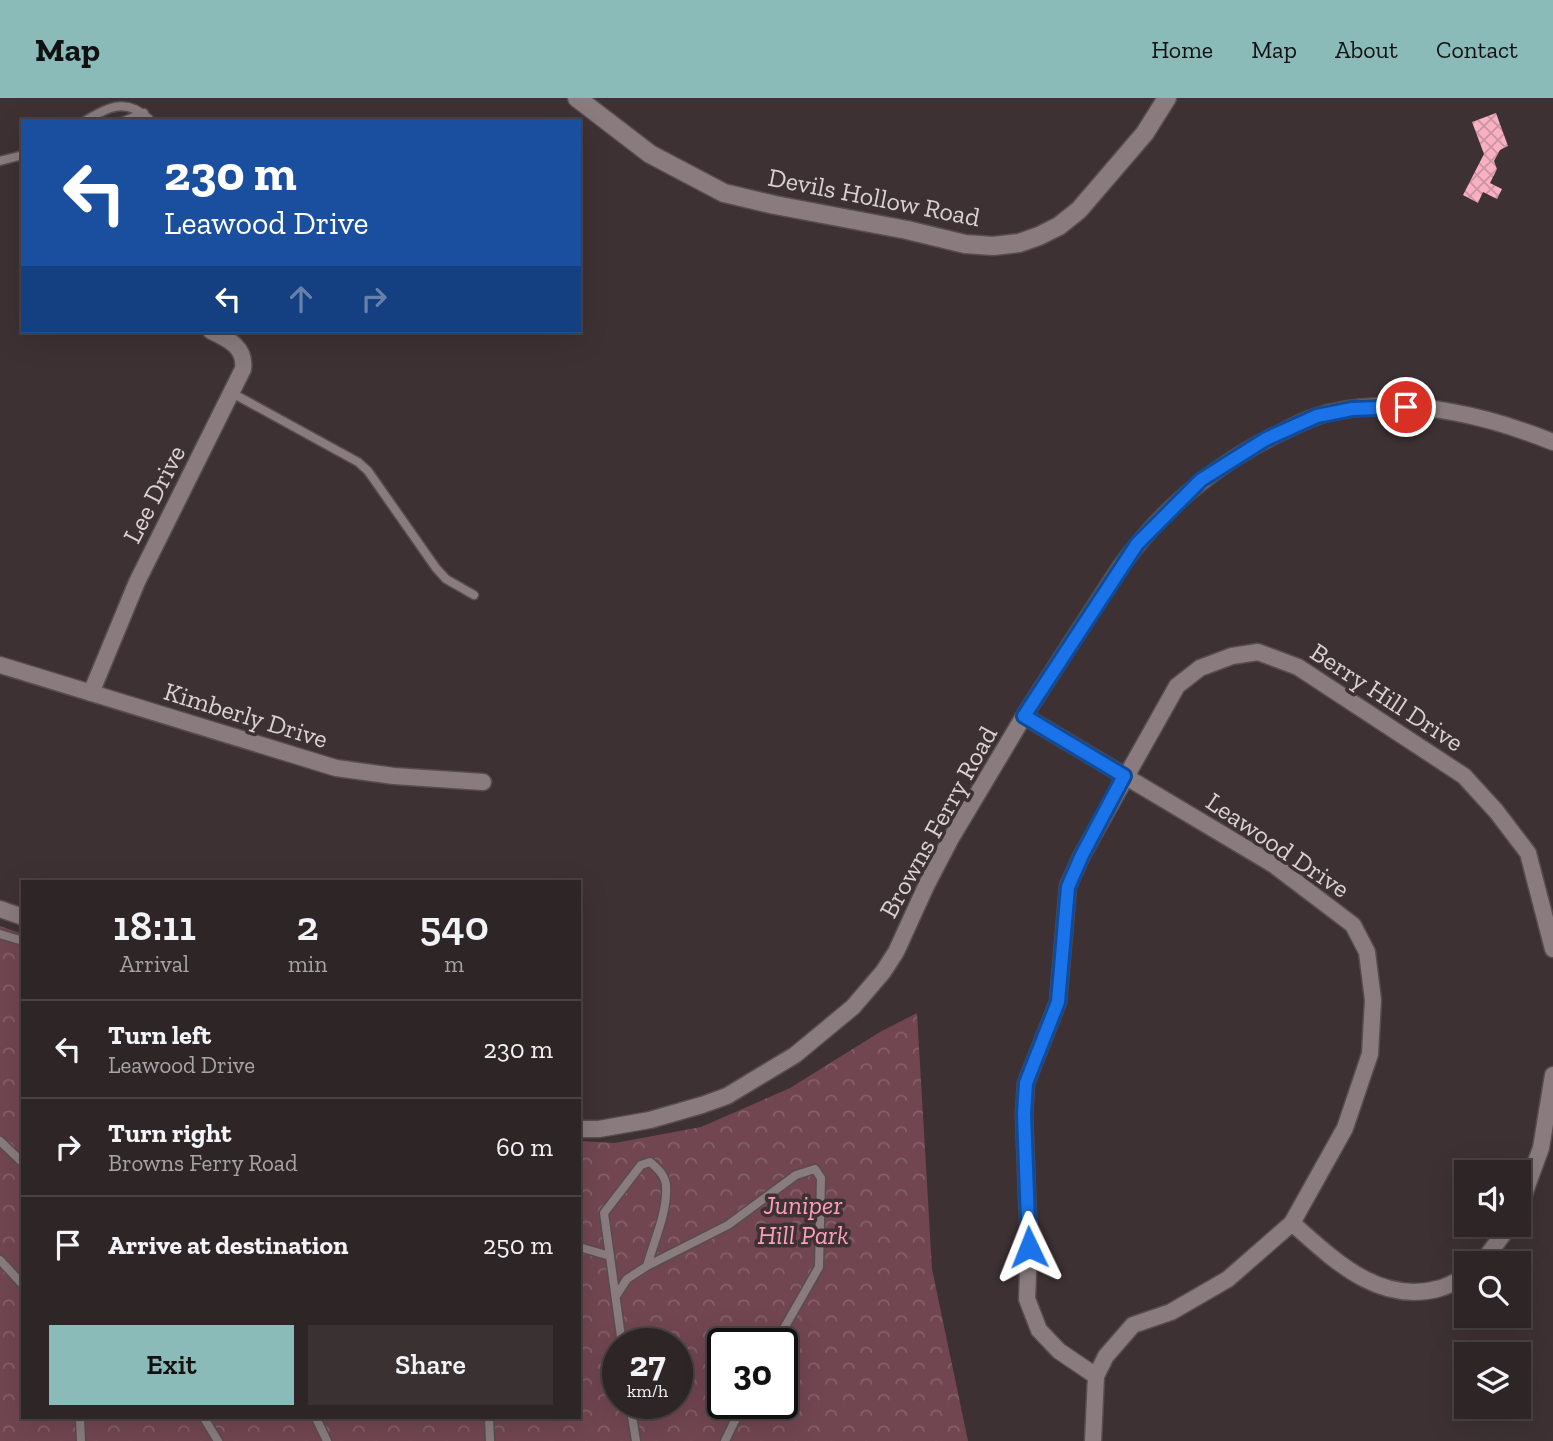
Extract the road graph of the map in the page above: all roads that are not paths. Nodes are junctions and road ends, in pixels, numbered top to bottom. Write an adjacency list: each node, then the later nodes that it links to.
1 (577, 98): 2 (main road, Devils Hollow Road)
2 (1167, 98)
3 (147, 118): 4 (lane)
4 (88, 119)
5 (21, 156): 6 (lane)
6 (0, 161)
7 (214, 333): 8 (street, Lee Drive)
8 (232, 393): 10 (lane); 12 (street, Lee Drive)
9 (1553, 442): 13 (street, Browns Ferry Road)
10 (474, 595)
11 (0, 665): 12 (street, Kimberly Drive)
12 (91, 693): 15 (street, Kimberly Drive)
13 (1024, 716): 14 (street, Leawood Drive); 22 (street, Browns Ferry Road)
14 (1124, 776): 20 (street, Berry Hill Drive); 26 (street, Leawood Drive); 36 (street, Berry Hill Drive)
15 (484, 782)
16 (0, 909): 17 (street)
17 (21, 916)
18 (0, 934): 19 (lane)
19 (21, 940)
20 (1553, 949)
21 (1553, 1075): 25 (street)
22 (581, 1129)
23 (0, 1141): 24 (lane)
24 (21, 1161)
25 (1531, 1175)
26 (1292, 1223): 31 (street); 36 (street, Leawood Drive)
27 (581, 1248): 28 (lane)
28 (610, 1256): 30 (lane); 33 (lane)
29 (0, 1261): 32 (lane)
30 (647, 1266): 33 (lane); 35 (lane)
31 (1454, 1282)
32 (21, 1283)
33 (616, 1296): 34 (lane)
34 (620, 1328)
35 (784, 1328)
36 (1096, 1377): 49 (street, Leawood Drive)
37 (80, 1419): 43 (lane)
38 (205, 1419): 44 (lane)
39 (316, 1419): 45 (lane)
40 (488, 1419): 46 (lane)
41 (632, 1419): 47 (lane)
42 (736, 1419): 48 (lane)
43 (80, 1441)
44 (218, 1441)
45 (327, 1441)
46 (490, 1441)
47 (636, 1441)
48 (725, 1441)
49 (1093, 1441)

